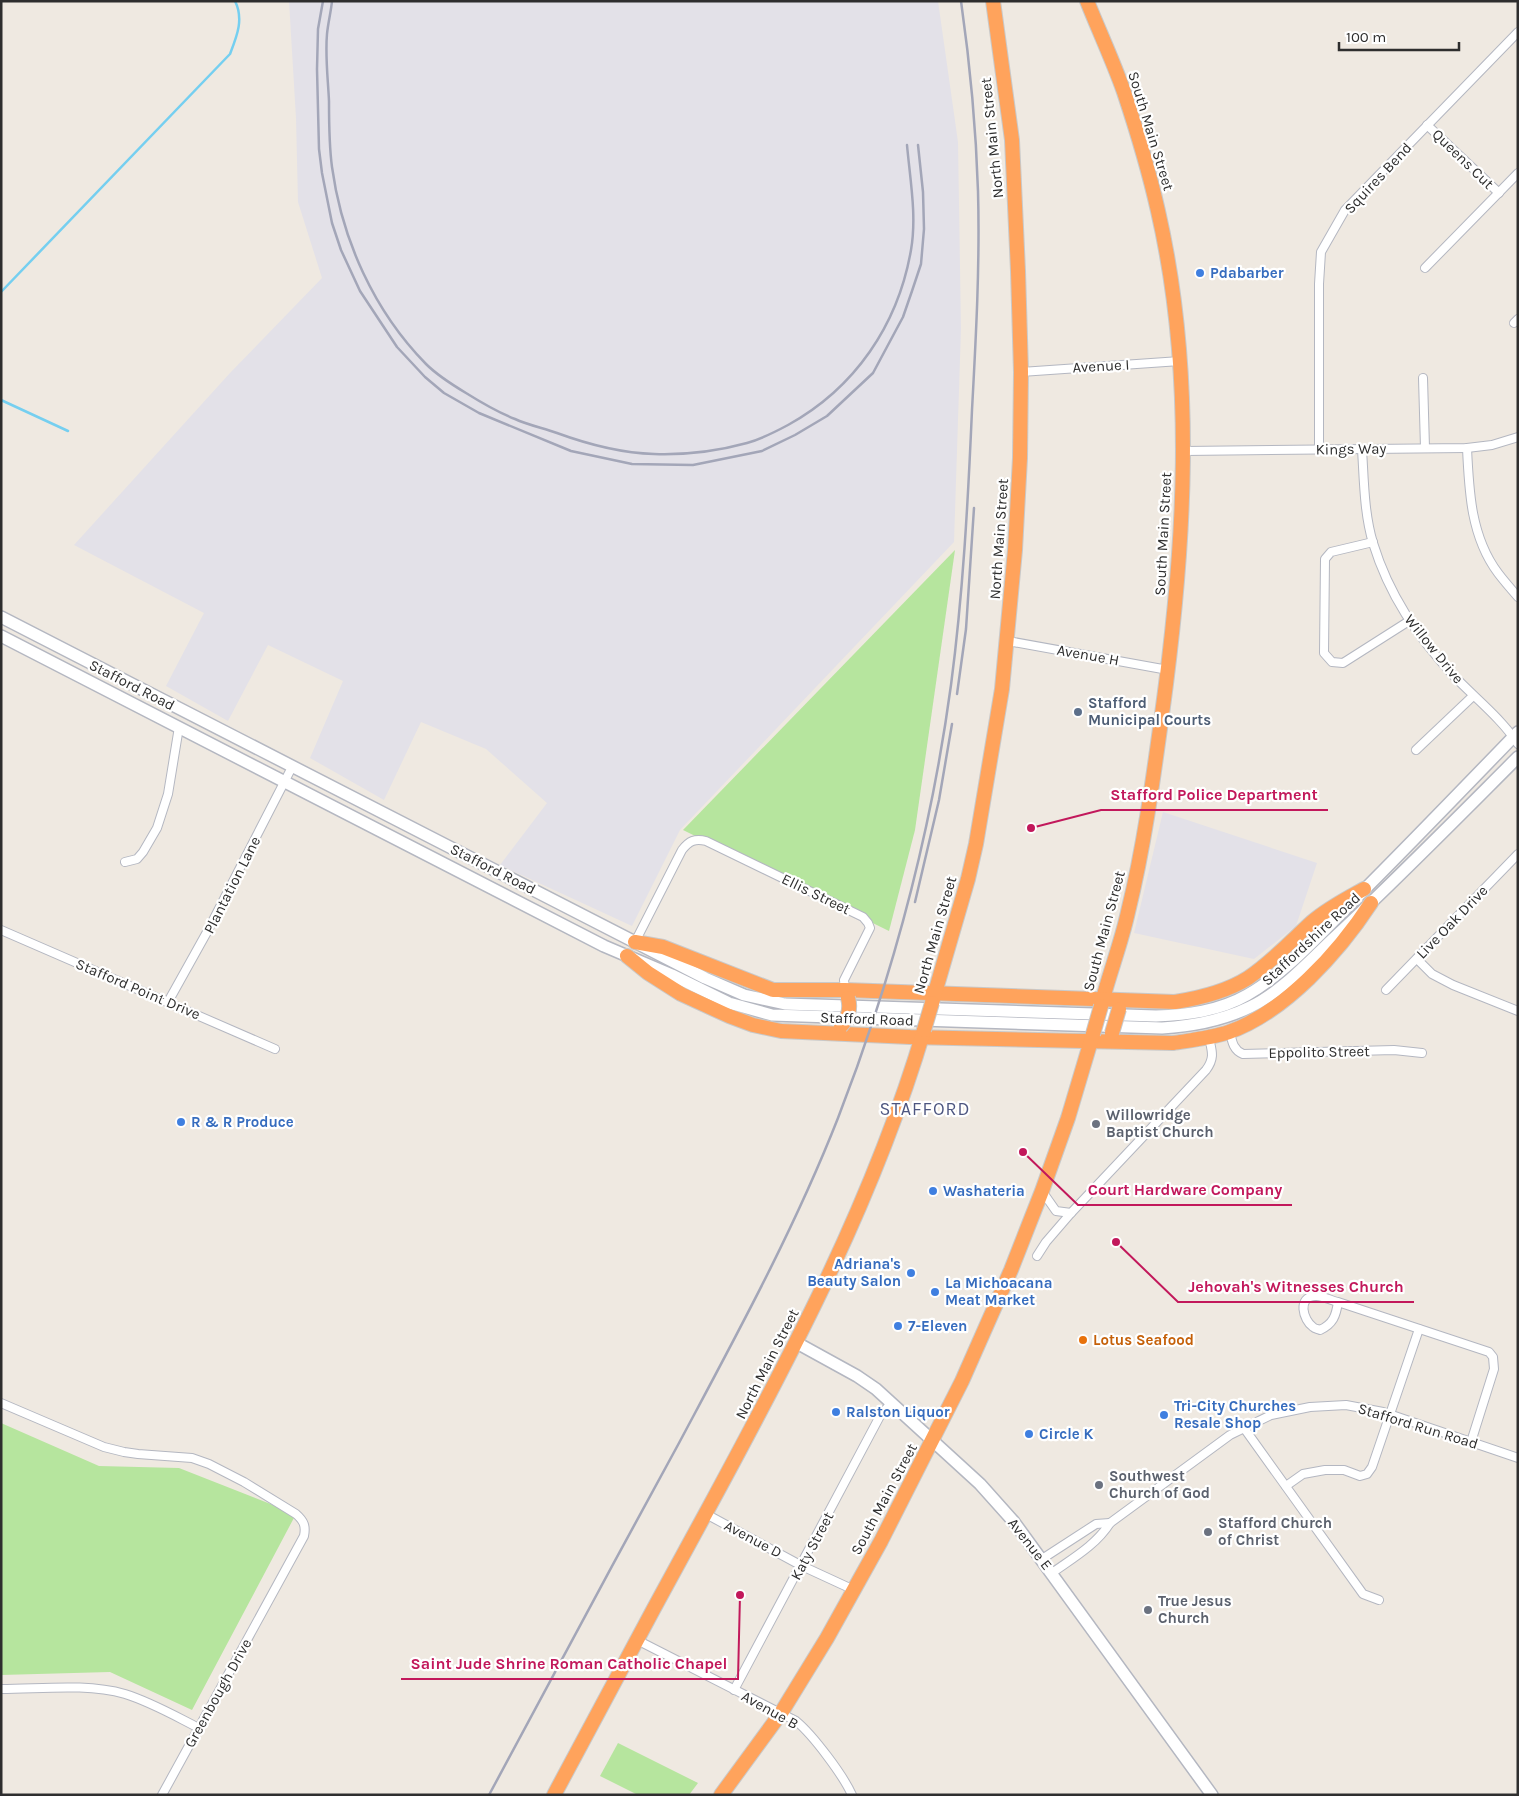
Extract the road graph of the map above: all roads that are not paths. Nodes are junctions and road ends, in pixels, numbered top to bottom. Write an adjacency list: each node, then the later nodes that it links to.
1 (1087, 1): 8 (highway, South Main Street)
2 (995, 4): 9 (highway, North Main Street)
3 (1518, 32): 4 (street, Squires Bend)
4 (1428, 125): 6 (street, Queens Cut); 15 (street, Squires Bend)
5 (1518, 173): 6 (street)
6 (1499, 193): 7 (street)
7 (1425, 268)
8 (1180, 361): 9 (street, Avenue I); 16 (highway, South Main Street)
9 (1022, 372): 22 (highway, North Main Street)
10 (1423, 378): 12 (street)
11 (1518, 437): 13 (street, Kings Way)
12 (1425, 448): 13 (street, Kings Way); 14 (street, Kings Way)
13 (1467, 448): 18 (street)
14 (1362, 449): 15 (street, Kings Way); 17 (street, Willow Drive)
15 (1319, 450): 16 (street, Kings Way)
16 (1184, 451): 23 (highway, South Main Street)
17 (1373, 542): 20 (street, Willow Drive); 20 (street)
18 (1518, 597)
19 (1, 617): 29 (main road, Stafford Road)
20 (1408, 621): 24 (street, Willow Drive)
21 (1, 636): 25 (main road, Stafford Road)
22 (1008, 641): 23 (street, Avenue H); 41 (highway, North Main Street)
23 (1168, 670): 43 (highway, South Main Street)
24 (1473, 696): 26 (street, Willow Drive); 27 (street)
25 (178, 727): 30 (main road, Stafford Road); 32 (street)
26 (1516, 738): 33 (main road, Staffordshire Road)
27 (1416, 750)
28 (1518, 756): 34 (main road, Staffordshire Road)
29 (292, 767): 30 (street, Plantation Lane); 36 (main road, Stafford Road)
30 (285, 781): 37 (main road, Stafford Road); 42 (street, Plantation Lane)
31 (1518, 854): 38 (street, Live Oak Drive)
32 (125, 862)
33 (1364, 890): 44 (highway); 46 (main road, Staffordshire Road)
34 (1371, 904): 46 (main road, Staffordshire Road); 48 (highway)
35 (1, 930): 42 (street, Stafford Point Drive)
36 (635, 942): 40 (highway); 40 (street, Ellis Street); 46 (main road, Stafford Road)
37 (627, 956): 46 (main road, Stafford Road); 47 (highway)
38 (1417, 959): 39 (street, Live Oak Drive); 45 (street)
39 (1386, 990)
40 (846, 994): 41 (highway); 47 (highway, bridge)
41 (934, 998): 43 (highway); 49 (highway, North Main Street, bridge)
42 (168, 1002): 53 (street, Stafford Point Drive)
43 (1102, 1002): 44 (highway); 50 (highway, South Main Street, bridge)
44 (1125, 1005): 51 (highway, bridge)
45 (1518, 1011)
46 (1014, 1017)
47 (838, 1030): 49 (highway)
48 (1230, 1032): 52 (highway); 54 (street, Eppolito Street)
49 (923, 1033): 50 (highway); 60 (highway, North Main Street)
50 (1092, 1038): 51 (highway); 55 (highway, South Main Street)
51 (1116, 1038): 52 (highway)
52 (1209, 1038): 56 (street)
53 (275, 1048)
54 (1422, 1053)
55 (1042, 1191): 56 (street); 65 (highway, South Main Street)
56 (1071, 1213): 57 (street)
57 (1037, 1256)
58 (1338, 1302): 58 (street); 59 (street)
59 (1419, 1329): 63 (street); 66 (street)
60 (797, 1343): 62 (main road, Avenue E); 69 (highway, North Main Street)
61 (1, 1403): 80 (street, Greenbough Drive)
62 (891, 1403): 65 (main road, Avenue E); 72 (street, Katy Street)
63 (1390, 1414): 64 (street, Stafford Run Road); 66 (street, Stafford Run Road); 68 (street)
64 (1244, 1428): 68 (street); 70 (street, Stafford Run Road)
65 (932, 1441): 71 (main road, Avenue E); 74 (highway, South Main Street)
66 (1471, 1442): 67 (street, Stafford Run Road)
67 (1518, 1458)
68 (1286, 1486): 75 (street)
69 (706, 1514): 72 (street, Avenue D); 76 (highway, North Main Street)
70 (1110, 1523): 71 (street, Stafford Run Road); 73 (street, Stafford Run Road)
71 (1042, 1559): 73 (main road, Avenue E)
72 (802, 1566): 74 (street, Avenue D); 78 (street, Katy Street)
73 (1052, 1573): 85 (main road, Avenue E)
74 (854, 1590): 79 (highway, South Main Street)
75 (1378, 1600)
76 (638, 1640): 78 (street, Avenue B); 82 (highway, North Main Street)
77 (1, 1689): 80 (street)
78 (734, 1690): 79 (street, Avenue B)
79 (781, 1713): 83 (highway, South Main Street); 84 (street, Avenue B)
80 (199, 1728): 81 (street, Greenbough Drive)
81 (162, 1795)
82 (554, 1795)
83 (721, 1795)
84 (852, 1795)
85 (1212, 1795)

